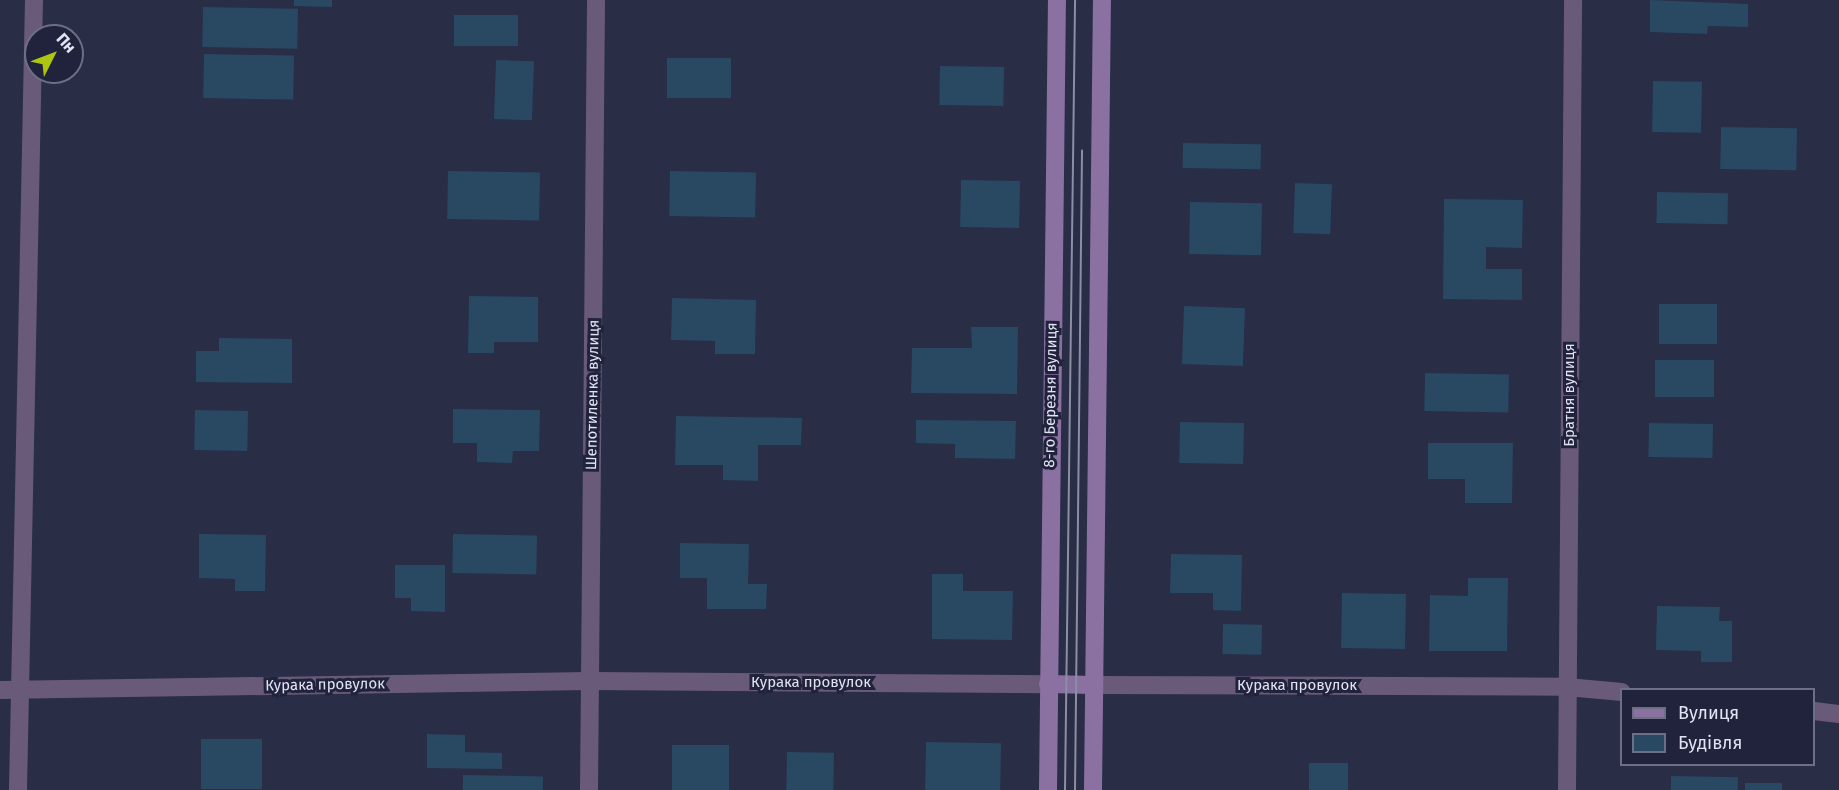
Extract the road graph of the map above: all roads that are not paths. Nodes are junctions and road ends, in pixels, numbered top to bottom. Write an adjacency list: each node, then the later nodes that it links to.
1 (34, 0): 11 (street)
2 (596, 0): 6 (street, Шепотиленка вулиця)
3 (1057, 0): 7 (main road, 8-го Березня вулиця)
4 (1102, 0): 8 (main road)
5 (1573, 0): 9 (street, Братня вулиця)
6 (590, 681): 7 (street, Курака провулок); 11 (street, Курака провулок); 16 (street, Шепотиленка вулиця)
7 (1048, 684): 8 (main road, Курака провулок); 17 (main road, 8-го Березня вулиця)
8 (1093, 685): 9 (street, Курака провулок); 18 (main road)
9 (1567, 687): 12 (street, Курака провулок); 19 (street, Братня вулиця)
10 (0, 690): 11 (street, Курака провулок)
11 (20, 690): 15 (street)
12 (1620, 692)
13 (1815, 711): 14 (street)
14 (1839, 714)
15 (18, 790)
16 (589, 790)
17 (1048, 790)
18 (1093, 790)
19 (1567, 790)

